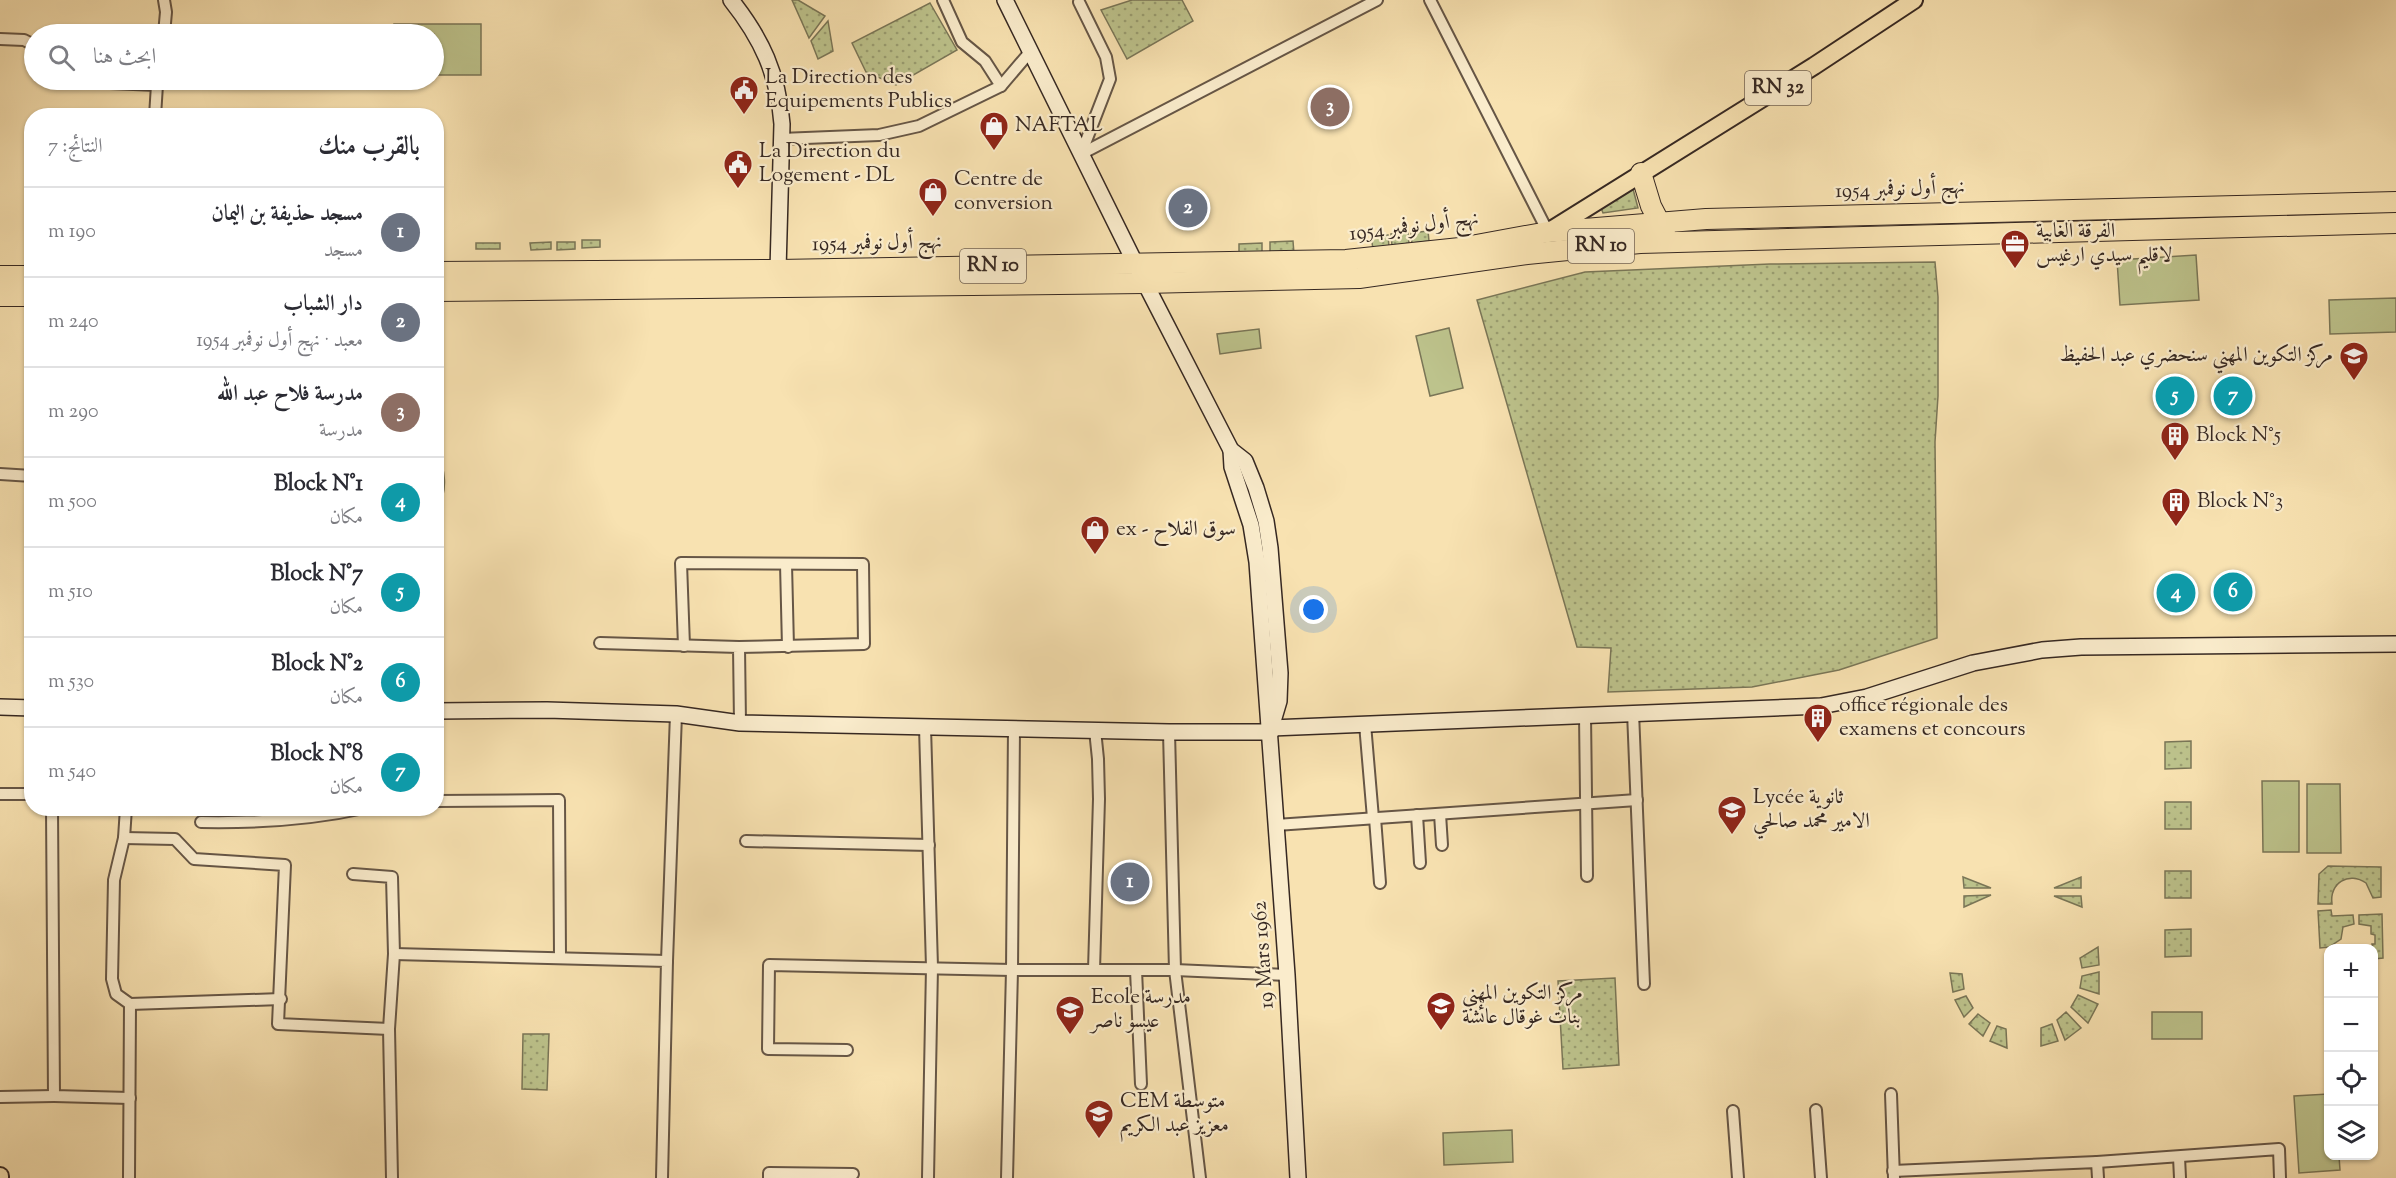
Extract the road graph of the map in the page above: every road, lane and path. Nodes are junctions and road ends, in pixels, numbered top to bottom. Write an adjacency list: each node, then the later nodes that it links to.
1 (164, 0): 9 (street)
2 (731, 0): 16 (street)
3 (943, 0): 13 (street)
4 (1005, 0): 12 (street, 19 Mars 1962)
5 (1377, 0): 17 (street)
6 (1430, 0): 23 (street)
7 (1914, 0): 18 (main road, RN 32)
8 (1079, 2): 17 (street)
9 (165, 24)
10 (0, 39): 11 (street)
11 (24, 40)
12 (1030, 52): 13 (street); 17 (street, 19 Mars 1962)
13 (1000, 86): 16 (street)
14 (157, 90): 15 (street)
15 (156, 108)
16 (781, 139): 27 (street)
17 (1081, 154): 26 (street, 19 Mars 1962)
18 (1644, 181): 20 (highway); 21 (highway); 23 (main road, RN 32)
19 (2396, 202): 20 (highway, نهج أول نوفمبر 1954 / RN 10)
20 (1686, 221): 21 (highway, نهج أول نوفمبر 1954 / RN 10)
21 (1659, 223): 23 (highway, نهج أول نوفمبر 1954 / RN 10); 24 (highway)
22 (2396, 223): 24 (highway, نهج أول نوفمبر 1954 / RN 10)
23 (1548, 232): 25 (main road, RN 32); 26 (highway, نهج أول نوفمبر 1954 / RN 10)
24 (1676, 243): 25 (highway, نهج أول نوفمبر 1954 / RN 10)
25 (1527, 254): 34 (highway, نهج أول نوفمبر 1954 / RN 10)
26 (1135, 264): 29 (highway, نهج أول نوفمبر 1954 / RN 10); 34 (street, 19 Mars 1962)
27 (778, 270): 32 (highway, نهج أول نوفمبر 1954 / RN 10); 33 (highway, نهج أول نوفمبر 1954 / RN 10)
28 (444, 272): 33 (highway, نهج أول نوفمبر 1954 / RN 10)
29 (1040, 275): 32 (highway, نهج أول نوفمبر 1954 / RN 10); 34 (highway, نهج أول نوفمبر 1954 / RN 10)
30 (0, 276): 31 (highway)
31 (24, 276)
32 (913, 276): 33 (highway, نهج أول نوفمبر 1954 / RN 10)
33 (613, 279): 35 (highway, نهج أول نوفمبر 1954 / RN 10)
34 (1145, 284): 57 (street, 19 Mars 1962)
35 (444, 290)
36 (0, 296): 37 (highway)
37 (24, 296)
38 (0, 474): 39 (street)
39 (24, 476)
40 (786, 564): 43 (street); 45 (street); 45 (street)
41 (600, 643): 43 (street)
42 (2396, 644): 49 (street)
43 (684, 646): 44 (street)
44 (739, 647): 45 (street); 52 (street)
45 (788, 647)
46 (0, 707): 47 (street)
47 (24, 708)
48 (444, 711): 50 (street)
49 (1633, 712): 51 (street); 61 (street)
50 (676, 714): 52 (street); 82 (street)
51 (1585, 715): 53 (street); 63 (street)
52 (740, 723): 54 (street)
53 (1365, 724): 57 (street); 69 (street)
54 (925, 727): 55 (street); 74 (street)
55 (1014, 728): 56 (street); 84 (street)
56 (1095, 730): 58 (street); 85 (street)
57 (1271, 730): 58 (street); 71 (street, 19 Mars 1962)
58 (1169, 732): 87 (street)
59 (0, 794): 60 (street)
60 (24, 794)
61 (1637, 800): 63 (street); 89 (street)
62 (444, 801): 81 (street)
63 (1586, 803): 64 (street); 78 (street)
64 (1440, 814): 65 (street); 75 (street)
65 (1417, 815): 69 (street); 76 (street)
66 (52, 816): 96 (street)
67 (125, 816): 72 (street)
68 (329, 816): 70 (street)
69 (1374, 818): 71 (street); 79 (street)
70 (201, 822)
71 (1276, 825): 88 (street, 19 Mars 1962)
72 (124, 838): 90 (street); 91 (street)
73 (746, 841): 74 (street)
74 (929, 845): 83 (street)
75 (1442, 845)
76 (1420, 863)
77 (353, 874): 80 (street)
78 (1587, 876)
79 (1380, 883)
80 (394, 954): 81 (street); 92 (street)
81 (560, 957): 82 (street)
82 (667, 961): 108 (street)
83 (932, 967): 84 (street); 93 (street); 110 (street)
84 (1012, 970): 85 (street); 111 (street)
85 (1094, 970): 86 (street)
86 (1136, 970): 87 (street); 94 (street)
87 (1176, 970): 88 (street); 112 (street)
88 (1287, 975): 113 (street, 19 Mars 1962)
89 (1644, 984)
90 (281, 999): 91 (street); 92 (street)
91 (130, 1004): 98 (street)
92 (389, 1029): 107 (street)
93 (847, 1050)
94 (1141, 1084)
95 (1891, 1094): 105 (street)
96 (54, 1096): 97 (street); 98 (street)
97 (0, 1097)
98 (130, 1098): 106 (street)
99 (1816, 1110): 115 (street)
100 (1733, 1112): 114 (street)
101 (2179, 1157): 102 (street); 117 (street); 118 (street)
102 (2097, 1162): 103 (street); 116 (street)
103 (1990, 1173): 105 (street)
104 (853, 1174): 109 (street)
105 (1893, 1174)
106 (129, 1178)
107 (392, 1178)
108 (662, 1178)
109 (769, 1178)
110 (928, 1178)
111 (1007, 1178)
112 (1200, 1178)
113 (1298, 1178)
114 (1738, 1178)
115 (1821, 1178)
116 (2098, 1178)
117 (2180, 1178)
118 (2280, 1178)

